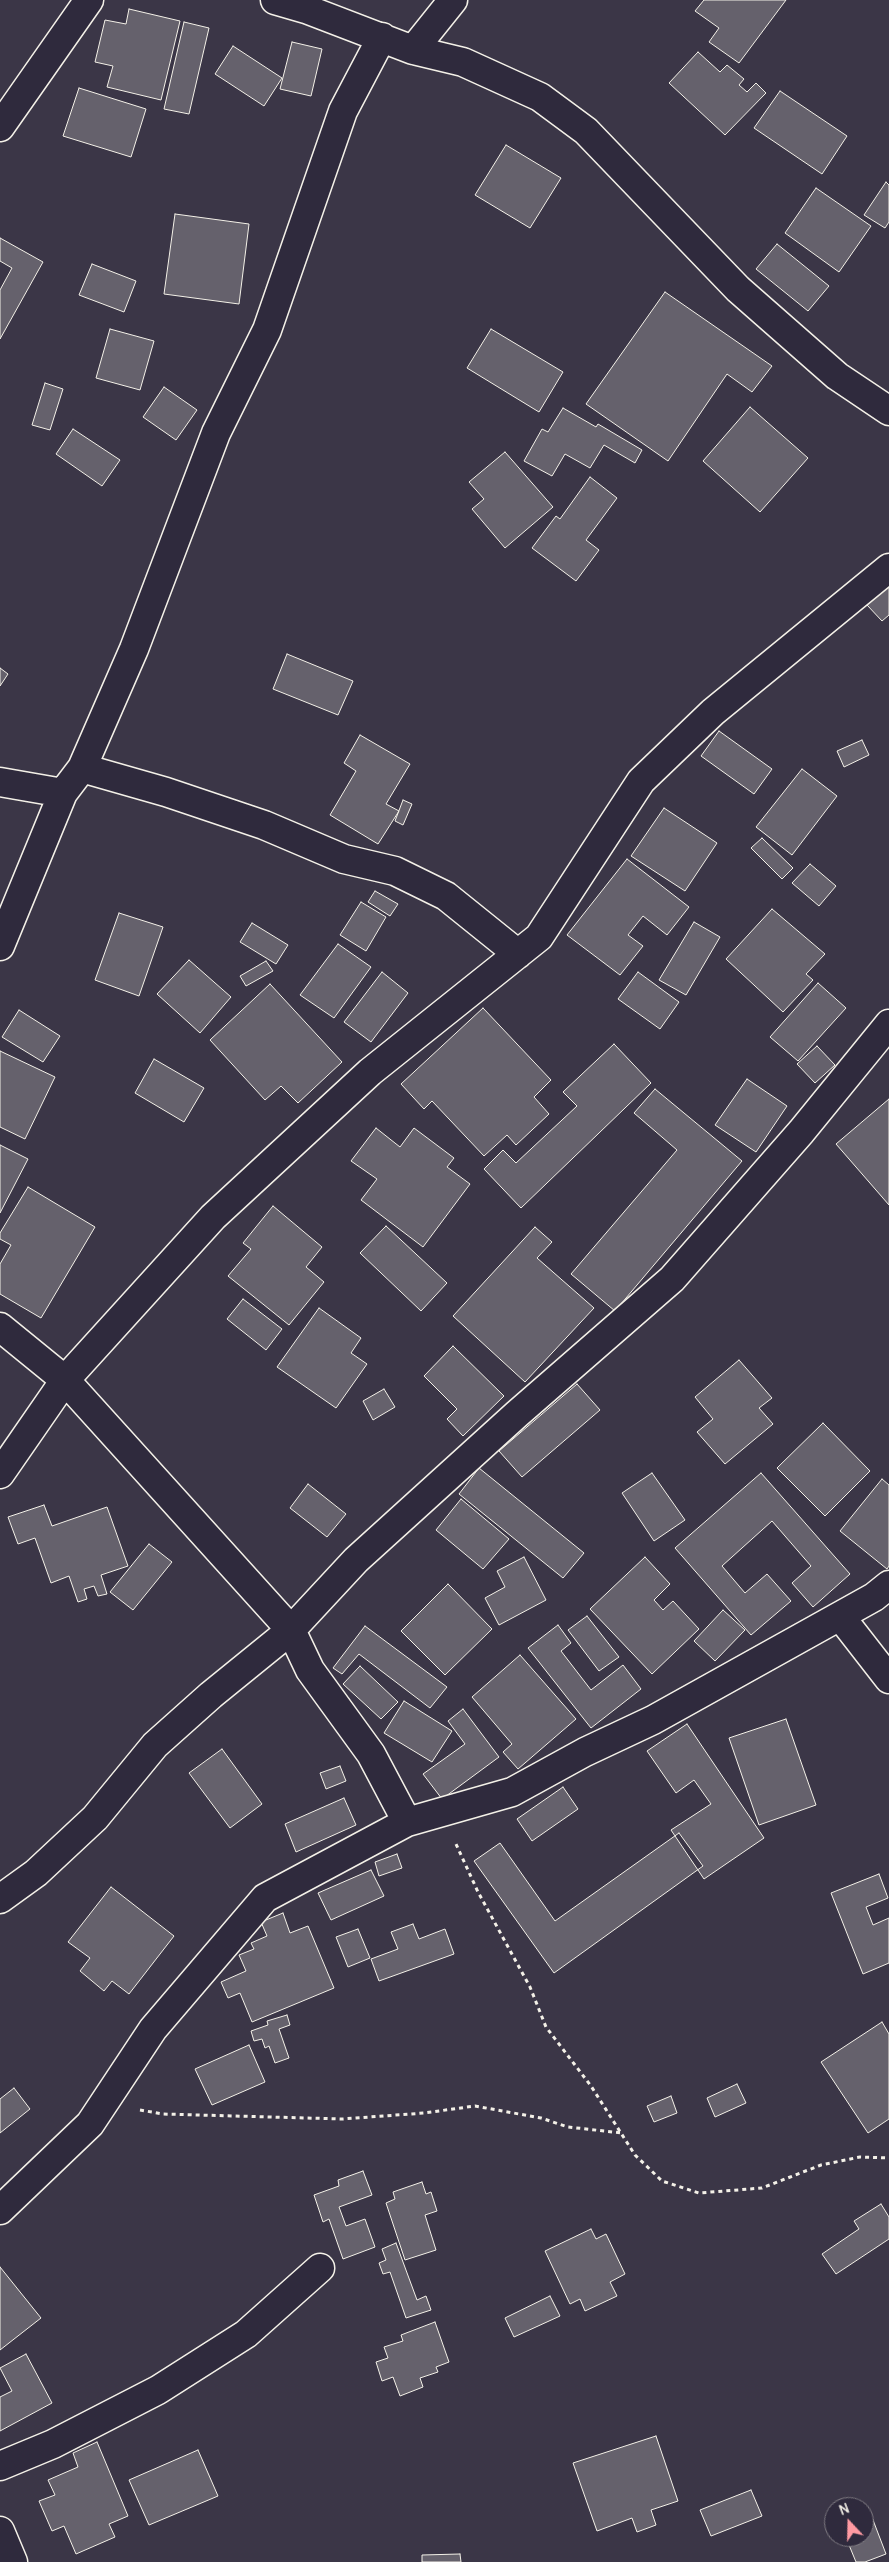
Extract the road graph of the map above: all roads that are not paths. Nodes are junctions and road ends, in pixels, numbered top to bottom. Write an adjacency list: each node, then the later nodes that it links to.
1 (89, 0): 6 (street)
2 (275, 0): 4 (street)
3 (453, 0): 5 (street)
4 (382, 37): 5 (street); 9 (street)
5 (413, 50): 7 (street)
6 (0, 127)
7 (889, 411)
8 (889, 568): 13 (street)
9 (82, 768): 11 (street); 13 (street)
10 (0, 782): 11 (street)
11 (62, 793): 12 (street)
12 (0, 946)
13 (518, 954): 16 (street)
14 (889, 1024): 20 (street)
15 (0, 1327): 16 (street)
16 (65, 1380): 17 (street); 20 (street)
17 (0, 1474)
18 (889, 1585): 19 (street)
19 (840, 1616): 21 (street); 22 (street)
20 (291, 1630): 22 (street); 23 (street)
21 (889, 1678)
22 (407, 1822): 24 (street)
23 (0, 1900)
24 (0, 2210)
25 (320, 2268): 26 (street)
26 (0, 2466)
27 (0, 2531): 28 (street)
28 (13, 2562)

